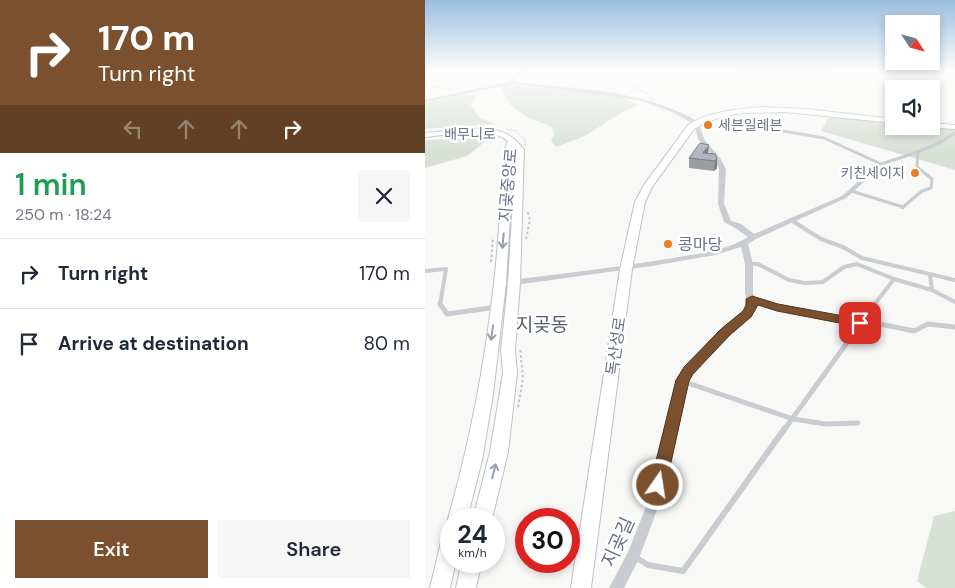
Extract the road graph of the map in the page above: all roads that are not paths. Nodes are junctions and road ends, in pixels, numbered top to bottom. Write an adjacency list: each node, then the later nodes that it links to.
1 (440, 98): 3 (street)
2 (636, 98): 6 (street)
3 (425, 102)
4 (715, 117): 5 (street, 독산성로); 6 (street, 독산성로); 13 (lane)
5 (885, 120)
6 (697, 123): 16 (street); 18 (street, 독산성로)
7 (940, 126): 8 (street)
8 (955, 127)
9 (955, 133): 12 (street)
10 (425, 135): 11 (street, 배무니로)
11 (512, 140): 23 (street, 지곶중앙로)
12 (918, 152): 13 (street); 14 (lane)
13 (881, 164): 14 (street)
14 (851, 191): 15 (street)
15 (791, 220): 16 (street); 20 (lane)
16 (748, 240): 17 (street); 18 (street)
17 (749, 264): 21 (lane); 25 (street)
18 (627, 269): 23 (street); 40 (street, 독산성로)
19 (425, 271): 27 (lane)
20 (930, 275): 22 (lane); 24 (lane)
21 (894, 279): 24 (lane); 28 (lane)
22 (955, 280)
23 (507, 284): 27 (street, 지곶중앙로)
24 (932, 290): 26 (lane)
25 (752, 299): 28 (lane); 30 (street, 지곶길)
26 (955, 302)
27 (503, 306): 33 (street, 지곶중앙로, one-way to 33); 34 (street, 지곶중앙로, one-way to 27)
28 (860, 323): 29 (lane); 31 (lane)
29 (955, 327)
30 (682, 380): 31 (lane); 35 (street, 지곶길)
31 (793, 419): 32 (lane); 35 (lane)
32 (858, 423)
33 (460, 508)
34 (485, 508)
35 (633, 556): 41 (street, 지곶길)
36 (444, 573): 38 (street)
37 (469, 573): 39 (street)
38 (440, 588)
39 (466, 588)
40 (581, 588)
41 (616, 588)

